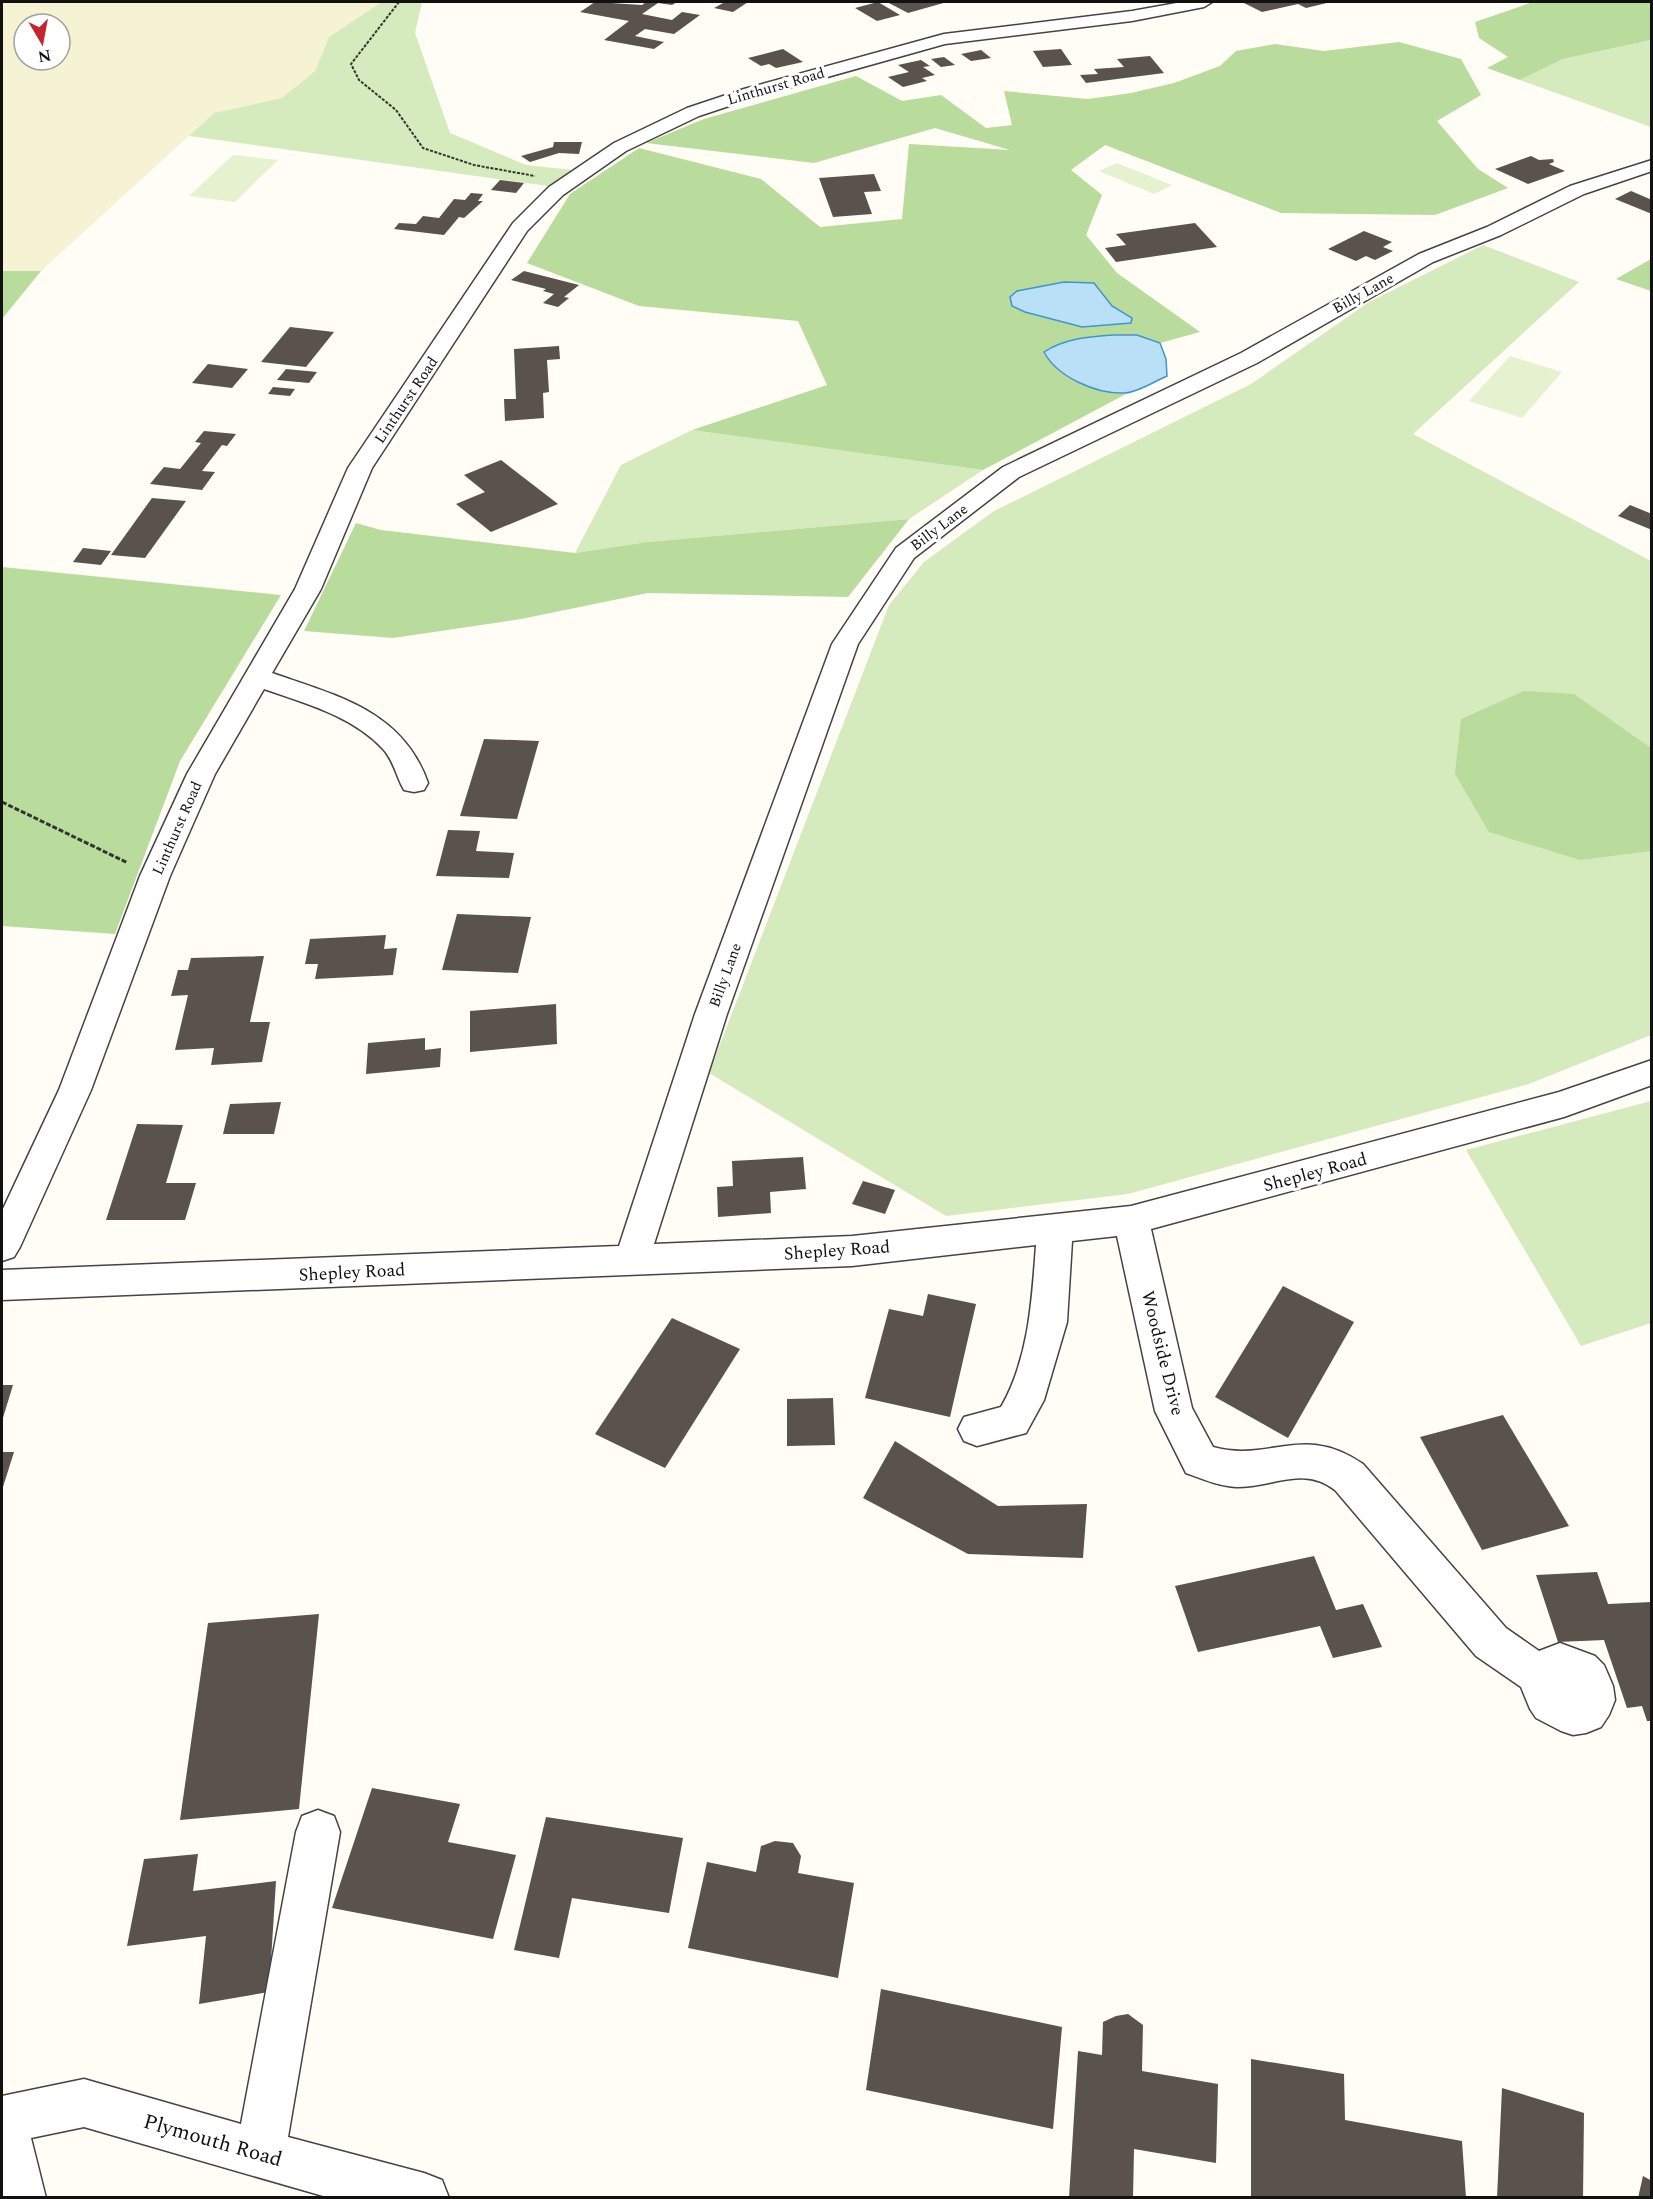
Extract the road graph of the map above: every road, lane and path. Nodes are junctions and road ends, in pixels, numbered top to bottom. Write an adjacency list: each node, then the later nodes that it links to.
1 (399, 2): 4 (path)
2 (1204, 2): 4 (street, Linthurst Road)
3 (1652, 165): 13 (street, Billy Lane)
4 (568, 181): 5 (street, Linthurst Road)
5 (257, 677): 6 (street); 8 (street, Linthurst Road)
6 (414, 783)
7 (2, 802): 8 (path)
8 (155, 876): 12 (street, Linthurst Road)
9 (1652, 1072): 10 (street, Shepley Road)
10 (1131, 1220): 11 (street, Shepley Road); 16 (street, Woodside Drive)
11 (1054, 1230): 13 (street, Shepley Road); 15 (street)
12 (2, 1247)
13 (632, 1259): 14 (street, Shepley Road)
14 (2, 1285)
15 (977, 1429)
16 (1542, 1676)
17 (318, 1832): 19 (street)
18 (2, 2121): 19 (street, Plymouth Road); 20 (street)
19 (260, 2154): 21 (street, Plymouth Road)
20 (21, 2198)
21 (424, 2198)

